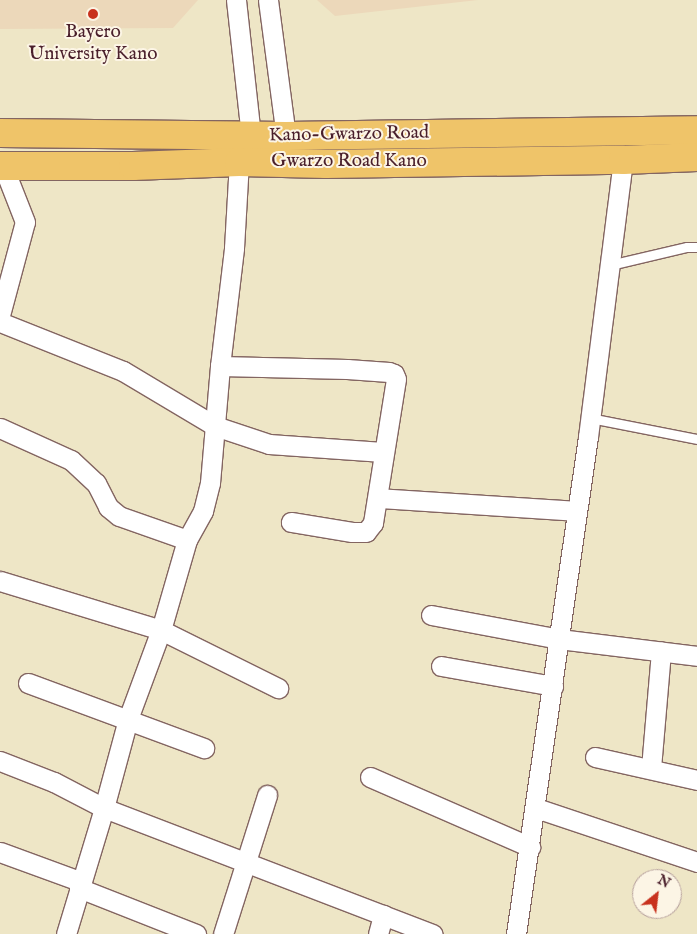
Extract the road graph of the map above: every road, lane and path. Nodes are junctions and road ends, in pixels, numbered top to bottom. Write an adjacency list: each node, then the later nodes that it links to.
1 (236, 0): 5 (street)
2 (268, 0): 6 (street)
3 (697, 130): 6 (main road, Kano-Gwarzo Road)
4 (0, 133): 5 (main road, Kano-Gwarzo Road)
5 (251, 136): 6 (main road, Kano-Gwarzo Road)
6 (286, 136)
7 (697, 157): 8 (main road, Gwarzo Road Kano)
8 (623, 160): 9 (main road, Gwarzo Road Kano); 12 (street)
9 (239, 162): 10 (main road, Gwarzo Road Kano); 15 (street)
10 (2, 166): 13 (street)
11 (697, 247): 12 (lane)
12 (609, 265): 16 (street)
13 (0, 315)
14 (0, 322): 17 (street)
15 (220, 366): 17 (street); 20 (street)
16 (590, 418): 19 (lane); 22 (street)
17 (214, 426): 20 (street); 24 (street)
18 (0, 428): 24 (street)
19 (697, 439)
20 (383, 452): 21 (street)
21 (378, 498): 22 (street); 23 (street)
22 (577, 511): 28 (street)
23 (290, 522)
24 (187, 540): 27 (street)
25 (0, 581): 27 (street)
26 (431, 615): 28 (street)
27 (161, 630): 34 (street); 35 (street)
28 (559, 639): 29 (street); 33 (street)
29 (662, 651): 30 (street); 39 (street)
30 (697, 656)
31 (441, 666): 33 (street)
32 (28, 683): 35 (street)
33 (553, 686): 44 (street)
34 (278, 688)
35 (128, 719): 36 (street); 43 (street)
36 (204, 748)
37 (595, 757): 39 (street)
38 (0, 761): 43 (street)
39 (650, 768): 41 (street)
40 (370, 777): 45 (street)
41 (697, 780)
42 (267, 795): 48 (street)
43 (104, 808): 48 (street); 49 (street)
44 (536, 808): 45 (street); 47 (street)
45 (530, 847): 51 (street)
46 (0, 852): 49 (street)
47 (697, 862)
48 (244, 863): 50 (street); 54 (street)
49 (81, 885): 52 (street); 53 (street)
50 (383, 916): 55 (street); 56 (street)
51 (521, 932)
52 (66, 934)
53 (196, 934)
54 (223, 934)
55 (378, 934)
56 (433, 934)

